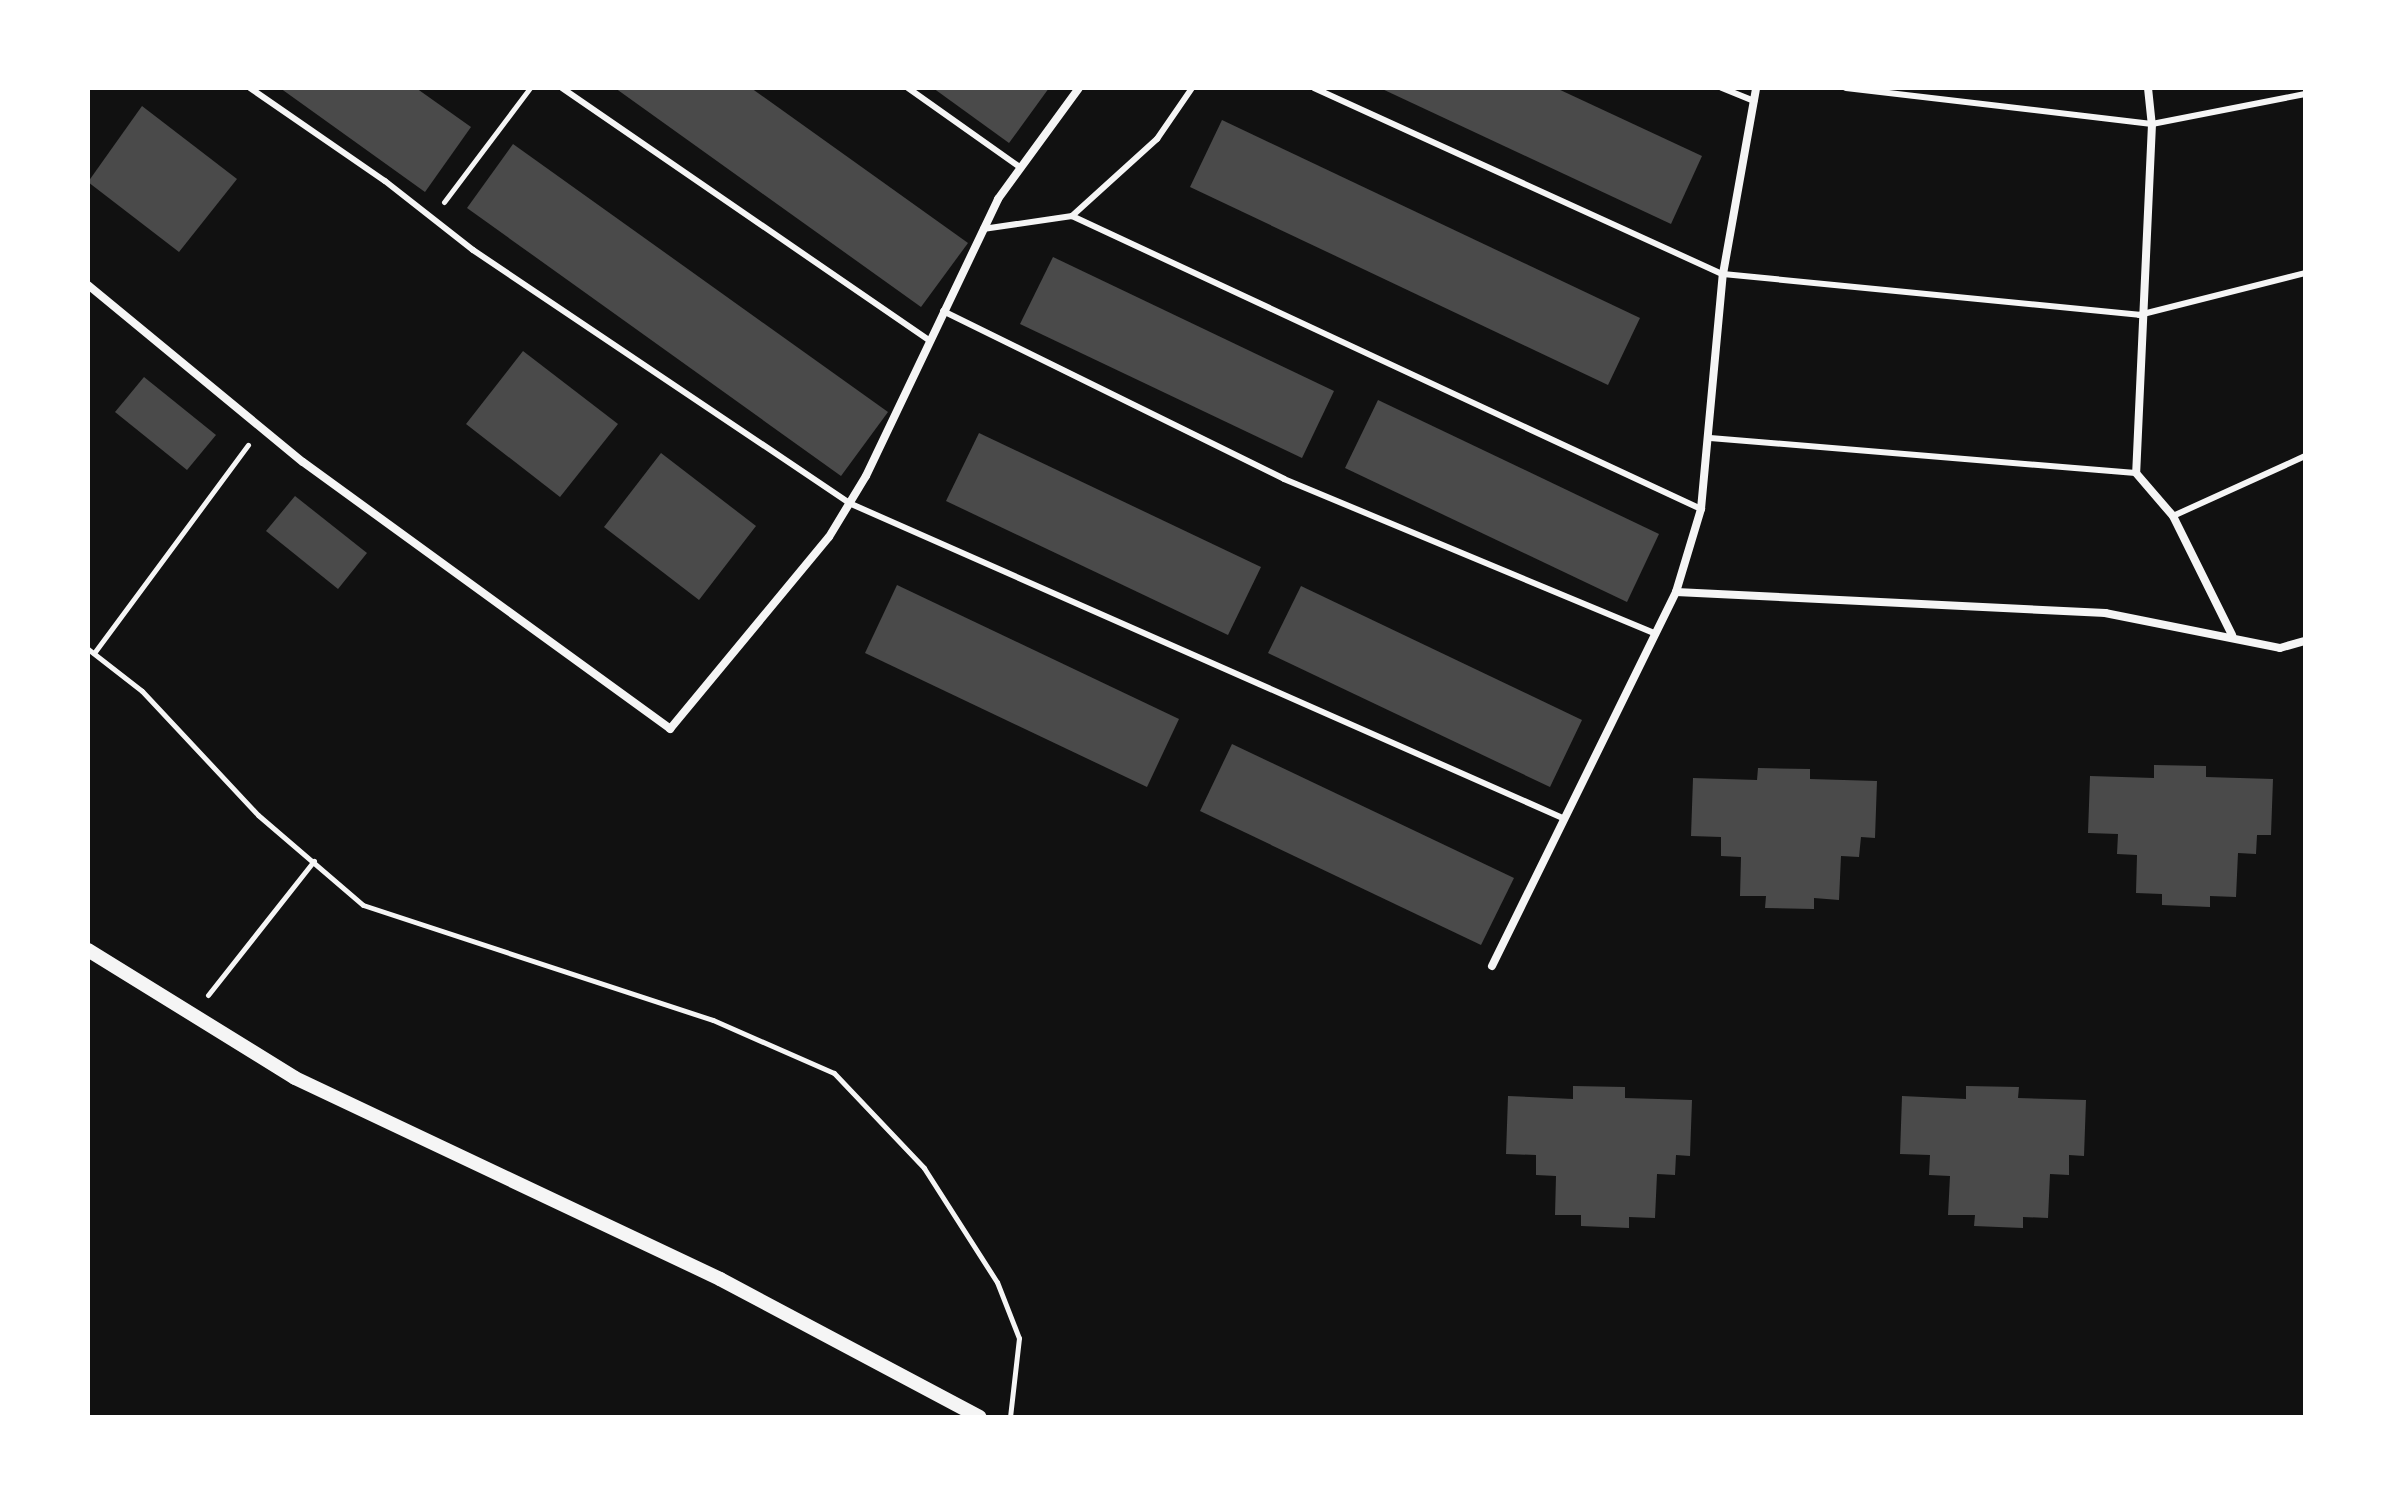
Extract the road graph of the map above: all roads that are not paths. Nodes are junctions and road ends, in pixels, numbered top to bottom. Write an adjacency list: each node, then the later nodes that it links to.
1 (250, 88): 26 (lane)
2 (562, 88): 22 (lane)
3 (908, 88): 14 (lane)
4 (1079, 88): 14 (street)
5 (1192, 88): 15 (lane)
6 (1314, 88): 18 (lane)
7 (1722, 88): 12 (lane)
8 (1756, 88): 12 (street)
9 (1846, 88): 13 (lane)
10 (2148, 88): 13 (street)
11 (2305, 94): 13 (lane)
12 (1754, 101): 18 (street)
13 (2152, 124): 21 (street)
14 (1021, 168): 16 (street)
15 (1072, 216): 16 (lane); 27 (lane)
16 (983, 229): 20 (street)
17 (2305, 273): 21 (lane)
18 (1723, 274): 21 (lane); 23 (street)
19 (88, 285): 26 (street)
20 (943, 311): 22 (street); 30 (lane)
21 (2139, 315): 25 (street)
22 (929, 340): 26 (street)
23 (1710, 438): 25 (lane); 27 (street)
24 (2305, 456): 28 (lane)
25 (2136, 473): 28 (street)
26 (849, 503): 33 (lane)
27 (1701, 509): 29 (street)
28 (2173, 516): 31 (street)
29 (1676, 592): 30 (street); 31 (street)
30 (1656, 634): 33 (street)
31 (2232, 635): 32 (street)
32 (2305, 641)
33 (1563, 818): 35 (street)
34 (88, 950): 36 (street)
35 (1492, 966)
36 (980, 1417)

